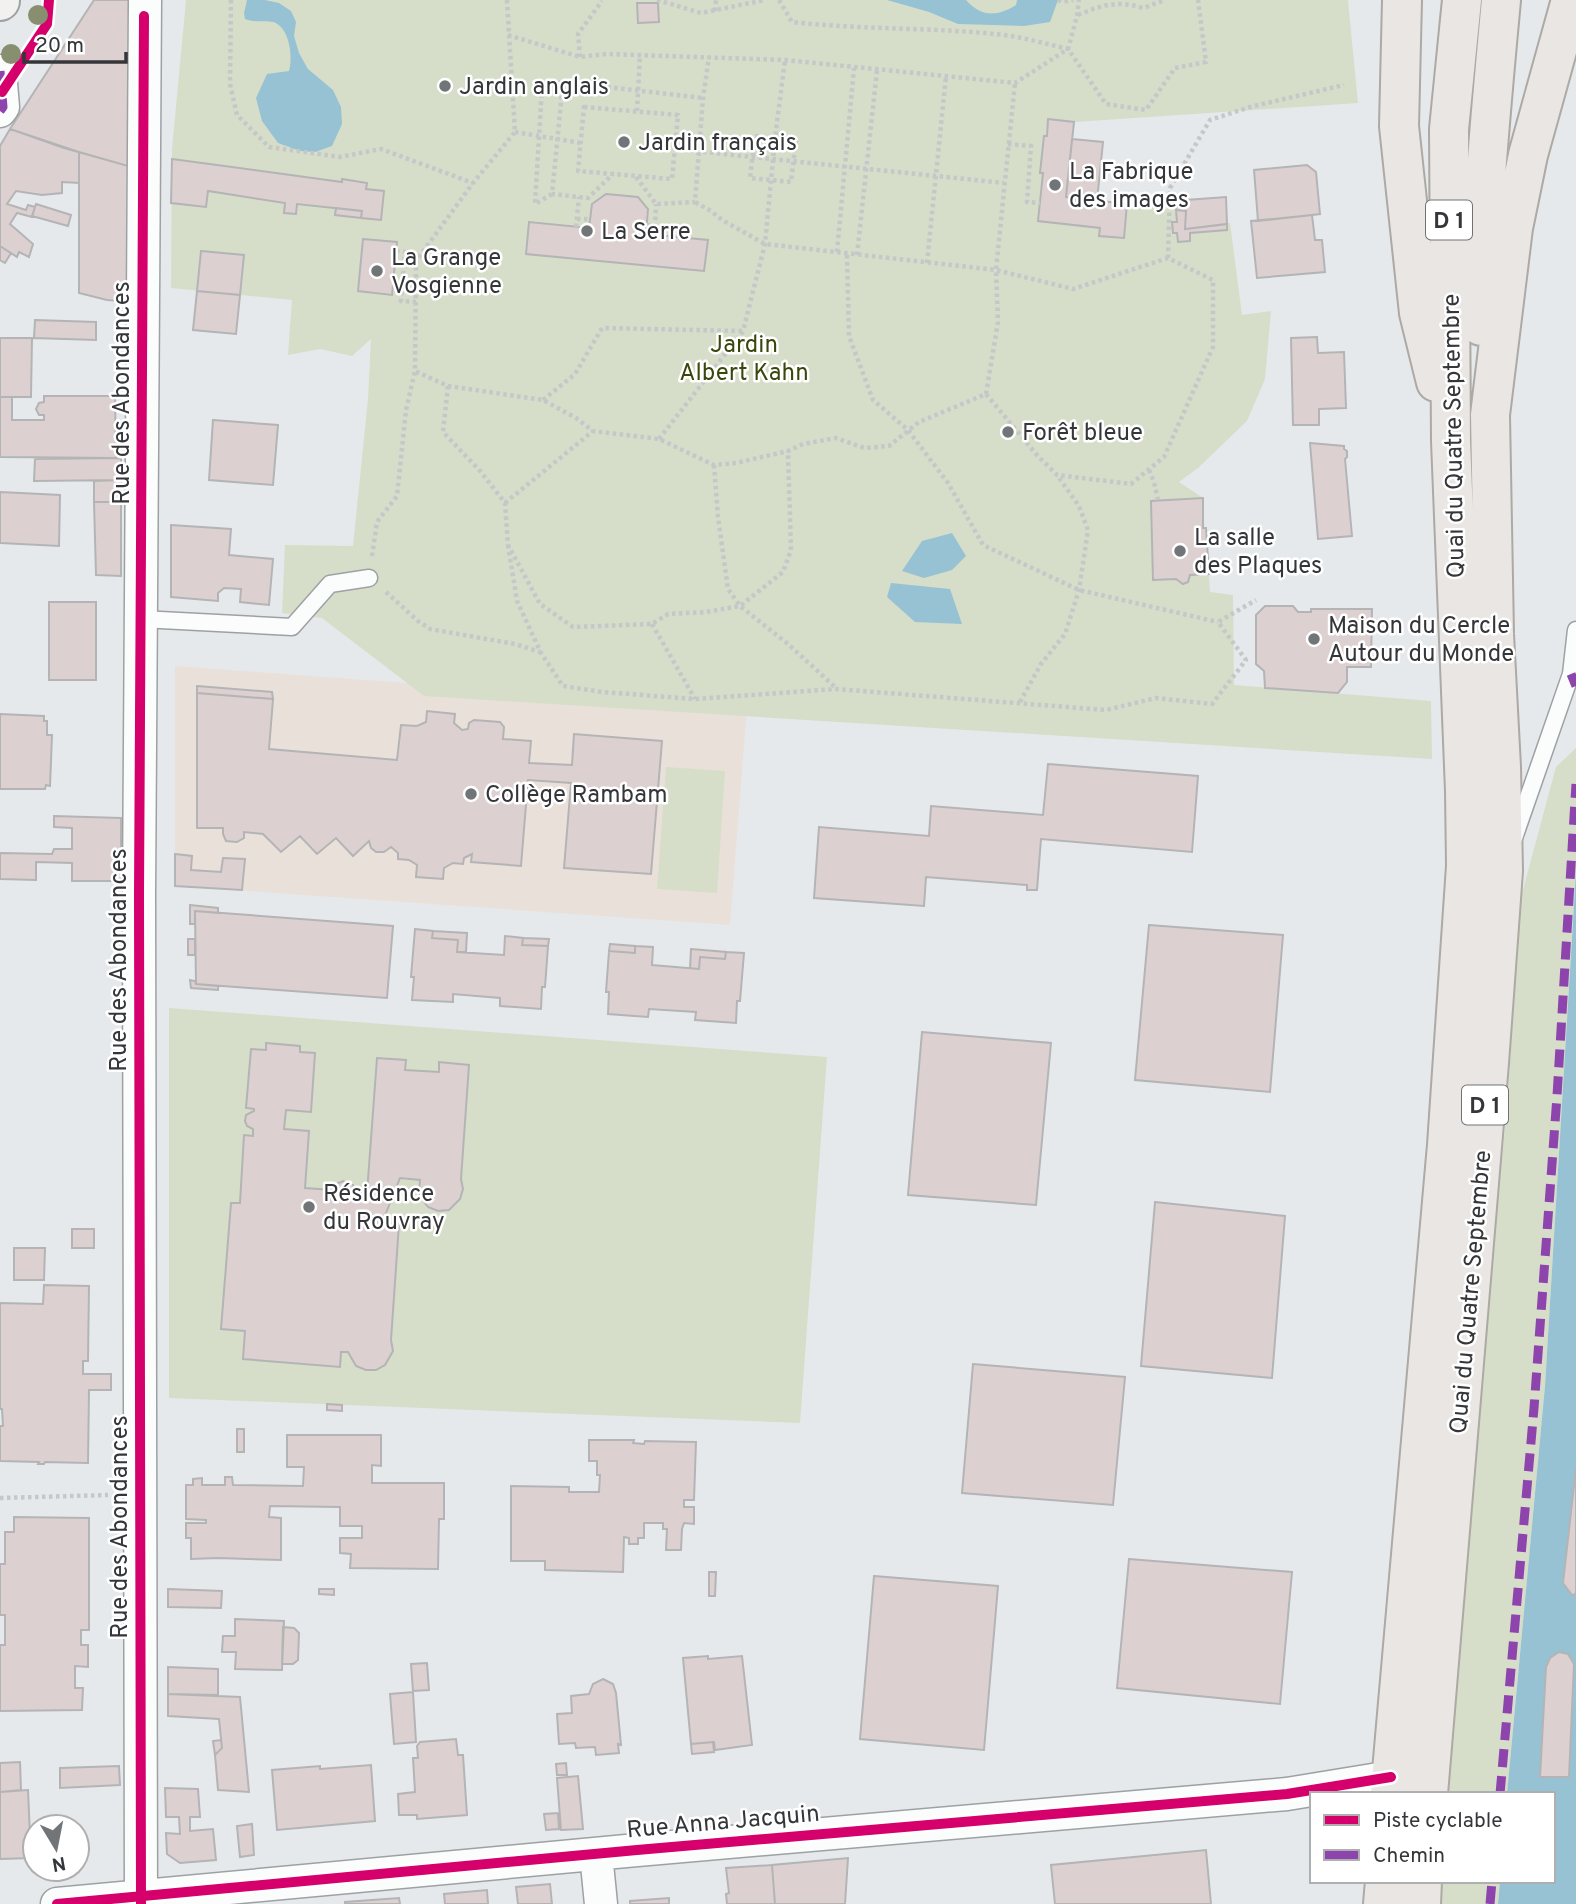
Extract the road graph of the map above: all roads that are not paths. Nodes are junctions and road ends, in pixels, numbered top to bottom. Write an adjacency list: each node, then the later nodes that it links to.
1 (145, 0): 11 (street, Rue des Abondances)
2 (1402, 0): 9 (main road)
3 (1461, 0): 9 (main road, Quai du Quatre Septembre / D 1)
4 (1501, 0): 8 (main road)
5 (1571, 0): 8 (main road, Quai du Quatre Septembre / D 1)
6 (0, 71): 7 (street)
7 (0, 111)
8 (1490, 415): 13 (main road, Quai du Quatre Septembre / D 1)
9 (1451, 441): 14 (main road, Quai du Quatre Septembre / D 1)
10 (369, 578): 11 (lane)
11 (141, 619): 21 (street, Rue des Abondances)
12 (1576, 630): 13 (lane)
13 (1503, 871): 16 (main road, Quai du Quatre Septembre / D 1)
14 (1391, 1785): 15 (street, Rue Anna Jacquin)
15 (1349, 1792)
16 (1428, 1792)
17 (1300, 1800): 18 (street, Rue Anna Jacquin)
18 (596, 1854): 21 (street, Rue Anna Jacquin); 23 (street)
19 (1417, 1883): 20 (main road)
20 (1389, 1895)
21 (141, 1900): 22 (street, Rue Anna Jacquin)
22 (57, 1904)
23 (601, 1904)

